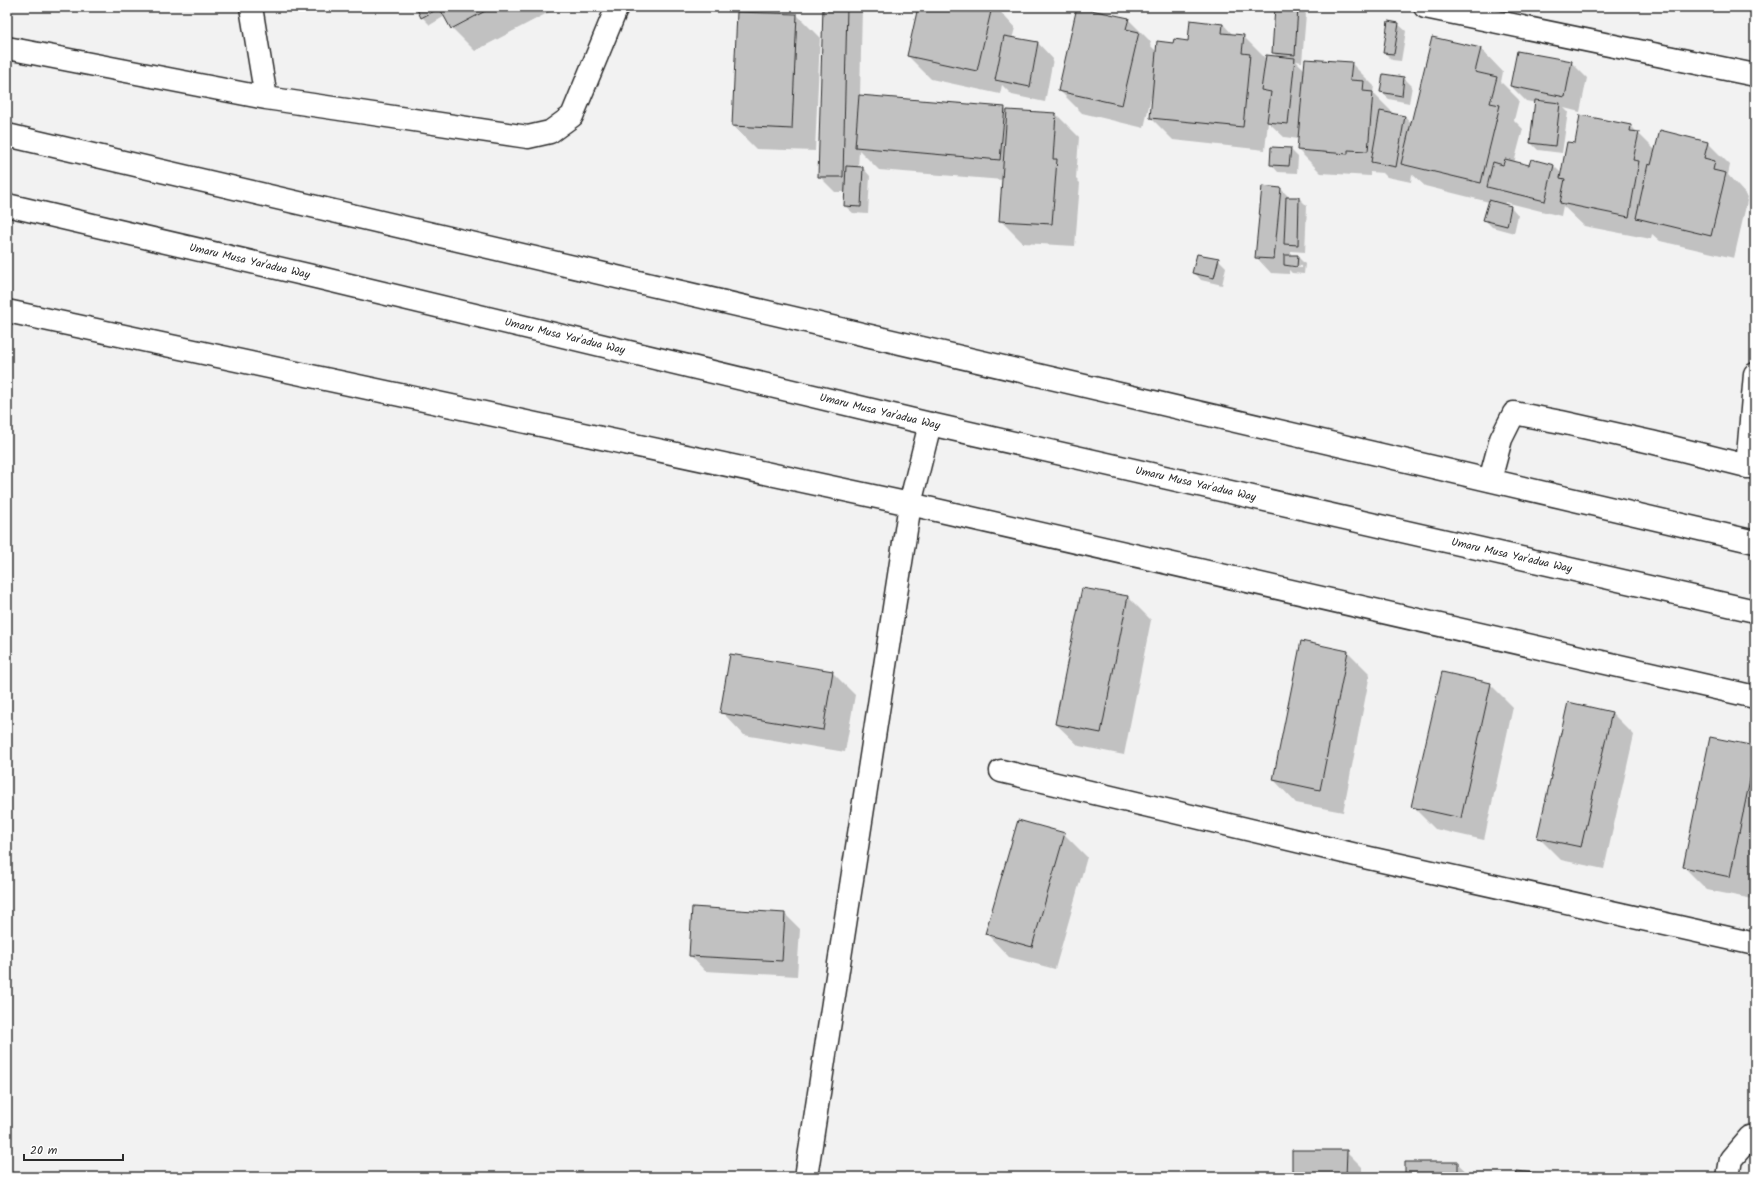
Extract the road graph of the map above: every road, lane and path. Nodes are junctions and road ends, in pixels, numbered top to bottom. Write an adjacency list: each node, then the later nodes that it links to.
1 (250, 7): 6 (street)
2 (617, 7): 6 (street)
3 (1425, 7): 5 (street)
4 (7, 48): 6 (street)
5 (1755, 75)
6 (266, 98)
7 (7, 135): 13 (street)
8 (7, 205): 11 (street, Umaru Musa Yar'adua Way)
9 (7, 311): 14 (street)
10 (1755, 374): 12 (street)
11 (930, 424): 14 (street); 16 (street, Umaru Musa Yar'adua Way)
12 (1751, 468): 13 (street)
13 (1490, 480): 15 (street)
14 (910, 504): 17 (street); 21 (street)
15 (1755, 542)
16 (1755, 611)
17 (1755, 697)
18 (1001, 771): 19 (street)
19 (1755, 944)
20 (1755, 1136): 22 (street)
21 (806, 1177)
22 (1728, 1177)

